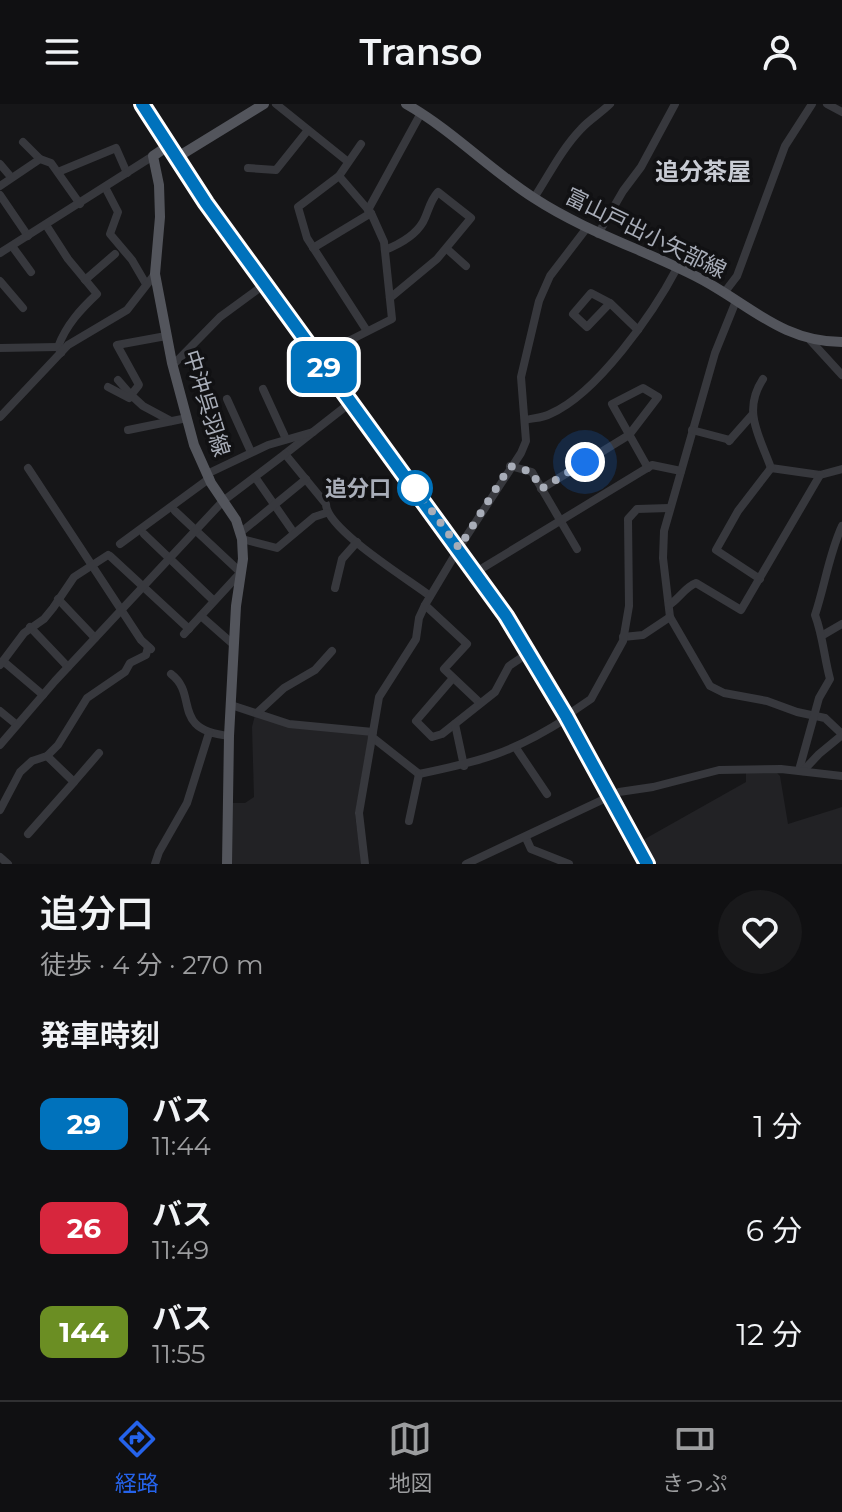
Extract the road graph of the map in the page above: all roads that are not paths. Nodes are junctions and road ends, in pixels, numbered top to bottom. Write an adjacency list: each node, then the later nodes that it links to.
1 (142, 104): 14 (main road)
2 (264, 104): 16 (main road)
3 (276, 104): 11 (street)
4 (406, 104): 10 (main road, 富山戸出小矢部線)
5 (610, 104): 28 (street)
6 (675, 104): 33 (street)
7 (812, 104): 49 (street)
8 (827, 104): 9 (street)
9 (842, 112)
10 (421, 113): 28 (main road, 富山戸出小矢部線); 30 (street)
11 (308, 130): 18 (street); 20 (street)
12 (23, 142): 17 (street)
13 (361, 144): 18 (street)
14 (168, 146): 15 (main road); 16 (main road)
15 (153, 156): 22 (street); 44 (main road, 中沖呉羽線)
16 (176, 158): 48 (main road)
17 (40, 159): 21 (street); 24 (street)
18 (347, 161): 23 (street)
19 (0, 164): 24 (street)
20 (248, 168)
21 (58, 172): 22 (street); 29 (street)
22 (127, 173): 26 (street)
23 (339, 176): 30 (street); 36 (street)
24 (11, 177): 25 (street)
25 (0, 186)
26 (105, 187): 29 (street); 47 (street)
27 (0, 195): 34 (street)
28 (534, 198): 32 (main road, 富山戸出小矢部線)
29 (80, 204): 31 (street)
30 (370, 212): 36 (street); 38 (street)
31 (46, 225): 34 (street); 45 (street)
32 (586, 229): 33 (main road, 富山戸出小矢部線); 74 (street)
33 (598, 234): 42 (main road, 富山戸出小矢部線)
34 (28, 236): 35 (street)
35 (12, 246): 39 (street); 43 (street)
36 (313, 248): 55 (street)
37 (447, 249): 38 (street); 41 (street); 50 (street)
38 (385, 250): 50 (street)
39 (0, 253)
40 (115, 254): 45 (street)
41 (466, 266)
42 (677, 268): 49 (main road, 富山戸出小矢部線); 54 (street)
43 (31, 272)
44 (155, 274): 47 (street); 56 (main road, 中沖呉羽線)
45 (85, 280): 60 (street)
46 (0, 281): 53 (street)
47 (146, 284): 60 (street)
48 (265, 284): 61 (main road); 62 (street)
49 (724, 293): 51 (main road, 富山戸出小矢部線)
50 (390, 298): 55 (street)
51 (736, 301): 57 (main road, 富山戸出小矢部線); 77 (street)
52 (610, 303): 52 (street); 54 (street)
53 (23, 308)
54 (638, 330): 74 (street)
55 (367, 331): 61 (street)
56 (166, 336): 62 (main road, 中沖呉羽線); 68 (street)
57 (810, 340): 58 (main road, 富山戸出小矢部線); 63 (street)
58 (842, 342)
59 (0, 348): 60 (street)
60 (59, 350): 72 (street)
61 (317, 357): 70 (main road)
62 (173, 365): 73 (main road, 中沖呉羽線)
63 (842, 375)
64 (763, 379): 71 (street)
65 (118, 380): 68 (street)
66 (108, 387): 68 (street)
67 (263, 389): 80 (street)
68 (131, 395): 75 (street)
69 (227, 399): 81 (street)
70 (350, 403): 78 (street); 107 (main road)
71 (752, 415): 77 (street); 86 (street)
72 (0, 417)
73 (187, 418): 75 (street); 90 (main road, 中沖呉羽線)
74 (525, 420): 83 (street)
75 (171, 421): 76 (street)
76 (128, 430)
77 (692, 430): 88 (street)
78 (313, 432): 80 (street); 82 (street)
79 (629, 435): 79 (street); 85 (street); 93 (street)
80 (286, 439): 81 (street)
81 (251, 452): 90 (street)
82 (285, 454): 91 (street); 92 (street)
83 (510, 466): 93 (street); 107 (street)
84 (28, 468): 110 (street)
85 (648, 468): 88 (street); 99 (street)
86 (771, 468): 89 (street); 113 (street)
87 (842, 469): 89 (street)
88 (681, 471): 96 (street)
89 (820, 475): 113 (street)
90 (209, 476): 94 (main road, 中沖呉羽線); 106 (street)
91 (255, 477): 94 (street); 95 (street)
92 (306, 479): 95 (street); 98 (street)
93 (541, 489): 99 (street)
94 (223, 501): 101 (street); 104 (main road, 中沖呉羽線)
95 (275, 505): 102 (street); 104 (street)
96 (669, 508): 120 (street); 127 (street)
97 (175, 511): 101 (street)
98 (326, 513): 102 (street); 105 (street)
99 (560, 520): 108 (street); 112 (street)
100 (842, 526): 126 (street)
101 (196, 531): 109 (street); 111 (street)
102 (294, 533): 104 (street)
103 (144, 534): 109 (street)
104 (241, 536): 111 (main road, 中沖呉羽線)
105 (357, 542): 115 (street); 116 (street)
106 (120, 544)
107 (459, 548): 112 (main road); 116 (street)
108 (577, 549)
109 (170, 559): 114 (street); 118 (street)
110 (91, 566): 114 (street); 117 (street); 121 (street)
111 (242, 571): 118 (street); 129 (main road, 中沖呉羽線)
112 (476, 572): 131 (main road)
113 (760, 579): 120 (street)
114 (143, 587): 121 (street); 122 (street)
115 (335, 588)
116 (430, 596): 119 (street)
117 (58, 599): 125 (street); 128 (street)
118 (214, 601): 122 (street)
119 (425, 605): 135 (street); 146 (street)
120 (669, 605): 123 (street)
121 (121, 611): 128 (street); 152 (street)
122 (201, 616): 129 (street)
123 (670, 617): 127 (street); 141 (street)
124 (842, 624): 126 (street)
125 (30, 627): 132 (street); 133 (street)
126 (823, 635): 141 (street)
127 (623, 637): 142 (street)
128 (95, 638): 133 (street)
129 (234, 645): 138 (main road, 中沖呉羽線)
130 (332, 651): 140 (street)
131 (530, 652): 137 (street); 142 (main road)
132 (2, 663): 136 (street)
133 (68, 667): 136 (street)
134 (171, 674): 145 (street)
135 (453, 678): 137 (street); 143 (street)
136 (43, 695): 144 (street)
137 (480, 703): 143 (street)
138 (231, 705): 140 (street); 148 (main road, 中沖呉羽線)
139 (0, 711): 144 (street)
140 (257, 713): 146 (street)
141 (813, 715): 147 (street); 154 (street)
142 (567, 717): 150 (street); 159 (main road)
143 (455, 724): 153 (street)
144 (17, 725): 149 (street)
145 (209, 733): 148 (street); 166 (street)
146 (373, 735): 155 (street); 168 (street)
147 (842, 735): 154 (street)
148 (229, 736): 167 (main road, 中沖呉羽線)
149 (0, 745)
150 (516, 748): 153 (street); 158 (street)
151 (99, 753): 157 (street)
152 (47, 756): 157 (street); 160 (street)
153 (464, 766): 155 (street)
154 (801, 771): 156 (street); 159 (street)
155 (419, 774): 161 (street)
156 (842, 776)
157 (74, 782): 162 (street)
158 (547, 794)
159 (609, 795): 163 (street); 171 (main road)
160 (0, 810)
161 (409, 821)
162 (28, 834)
163 (526, 838): 169 (street); 170 (street)
164 (0, 857): 165 (street)
165 (8, 864)
166 (155, 864)
167 (227, 864)
168 (365, 864)
169 (466, 864)
170 (569, 864)
171 (647, 864)

